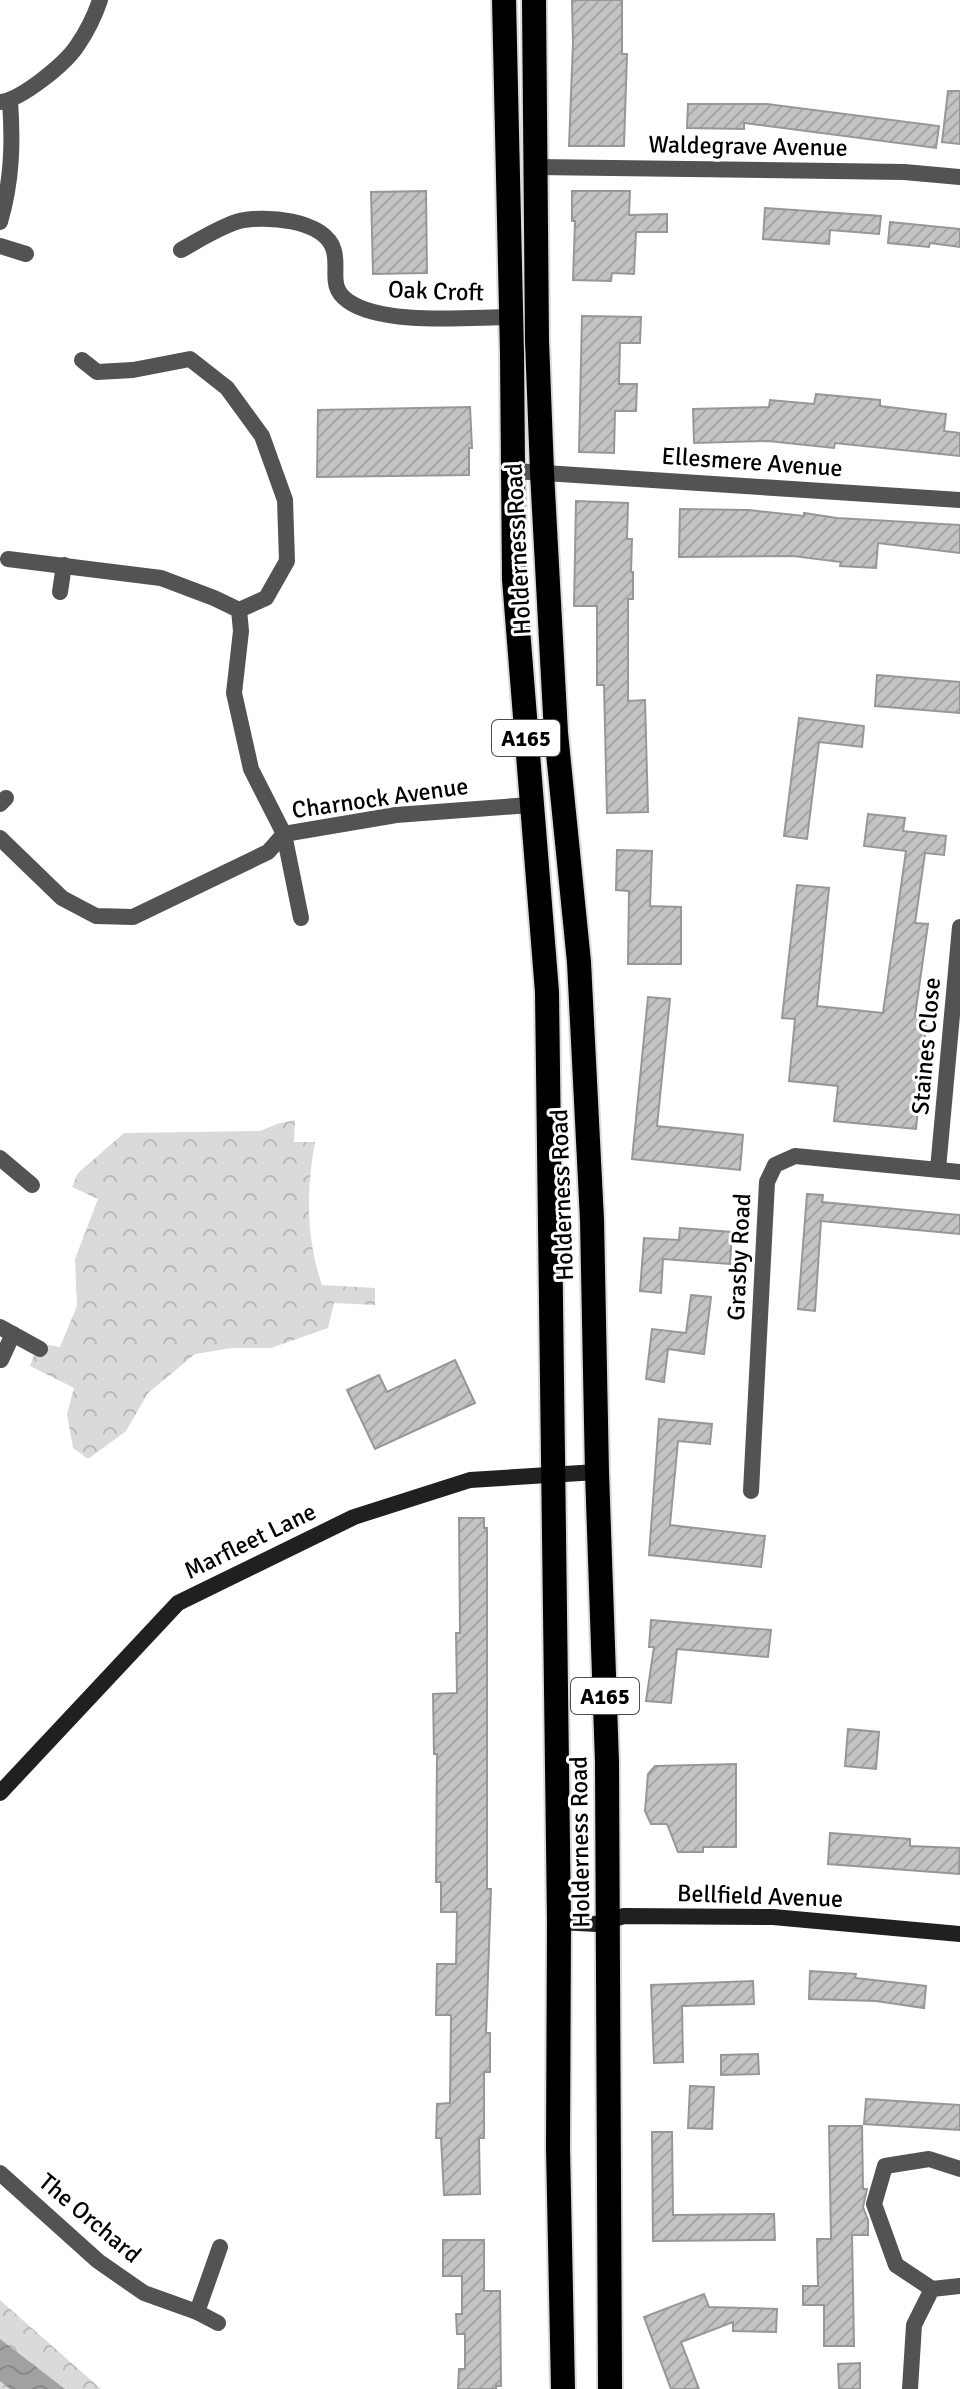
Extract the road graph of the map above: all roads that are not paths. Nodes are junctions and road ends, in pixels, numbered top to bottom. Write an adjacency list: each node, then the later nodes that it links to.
1 (100, 0): 4 (street)
2 (504, 0): 11 (highway, Holderness Road / A165)
3 (534, 0): 5 (highway, Holderness Road / A165)
4 (5, 101): 7 (street)
5 (536, 167): 6 (street, Waldegrave Avenue); 14 (highway, Holderness Road / A165)
6 (960, 177)
7 (0, 222)
8 (0, 246): 10 (street)
9 (178, 252): 11 (street, Oak Croft)
10 (26, 254)
11 (512, 317): 13 (highway, Holderness Road / A165)
12 (82, 360): 19 (street)
13 (514, 471): 14 (street, Ellesmere Avenue); 20 (highway, Holderness Road / A165)
14 (542, 472): 15 (street, Ellesmere Avenue); 32 (highway, Holderness Road / A165)
15 (960, 500)
16 (8, 559): 17 (street)
17 (64, 565): 18 (street); 19 (street)
18 (60, 592)
19 (239, 610): 21 (street)
20 (530, 805): 21 (street, Charnock Avenue); 33 (highway, Holderness Road / A165)
21 (284, 834): 22 (street, Charnock Avenue); 23 (street)
22 (0, 838)
23 (301, 918)
24 (960, 927): 26 (street, Staines Close)
25 (0, 1158): 28 (street)
26 (938, 1169): 27 (street, Grasby Road); 34 (street, Grasby Road)
27 (960, 1172)
28 (32, 1185)
29 (7, 1330): 30 (street); 31 (street)
30 (40, 1349)
31 (1, 1360)
32 (597, 1472): 33 (street, Marfleet Lane); 36 (highway, Holderness Road / A165)
33 (554, 1475): 35 (street, Marfleet Lane); 37 (highway, Holderness Road / A165)
34 (751, 1491)
35 (0, 1793)
36 (610, 1919): 37 (street, Bellfield Avenue); 38 (street, Bellfield Avenue); 47 (highway, Holderness Road / A165)
37 (559, 1922): 46 (highway, Holderness Road / A165)
38 (960, 1934)
39 (960, 2169): 43 (street)
40 (0, 2173): 44 (street, The Orchard)
41 (220, 2247): 44 (street)
42 (960, 2286): 43 (street)
43 (932, 2289): 48 (street)
44 (197, 2312): 45 (street, The Orchard)
45 (218, 2323)
46 (563, 2389)
47 (610, 2389)
48 (910, 2389)

